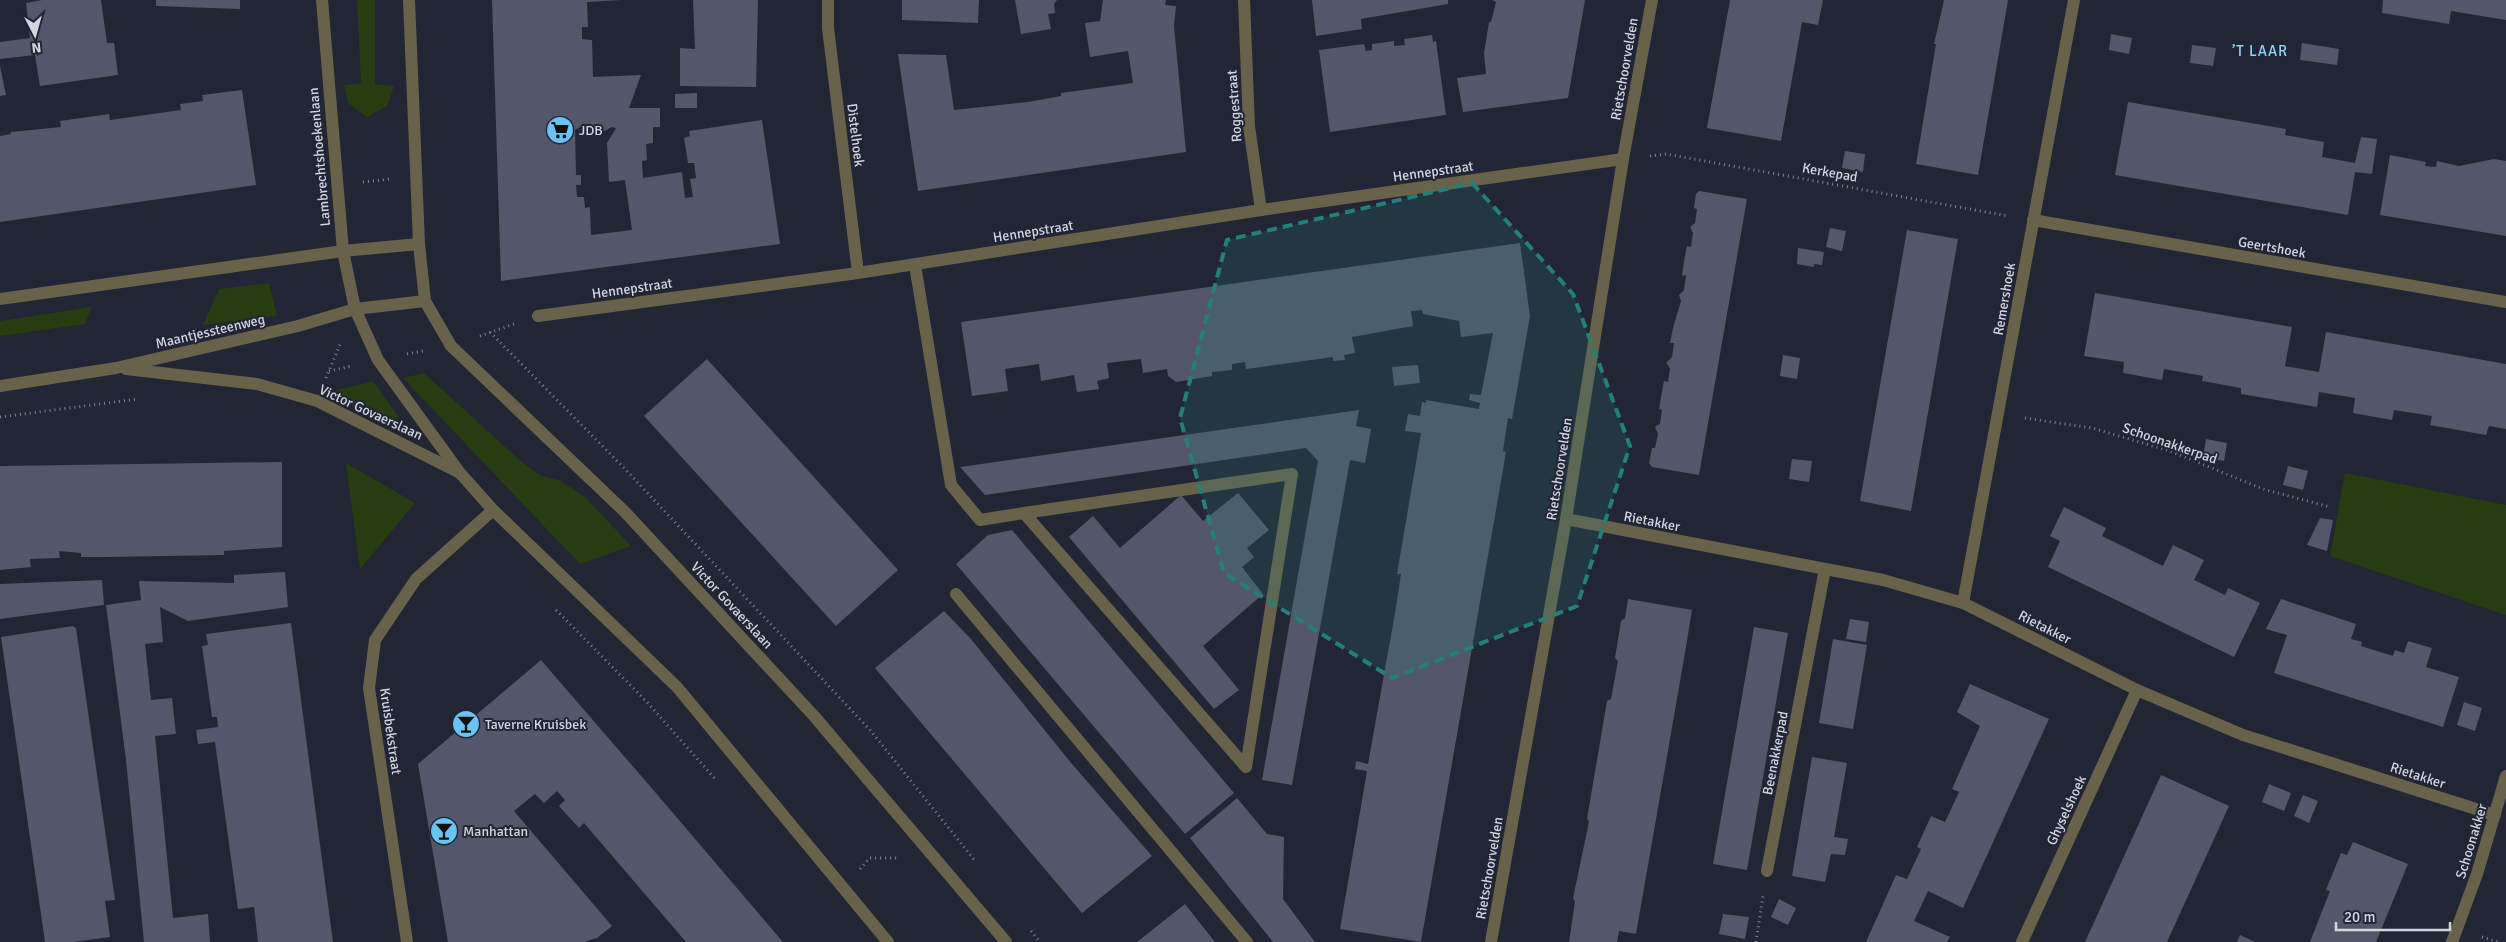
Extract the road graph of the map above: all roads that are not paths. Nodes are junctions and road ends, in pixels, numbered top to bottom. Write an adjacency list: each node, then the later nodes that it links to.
1 (322, 0): 11 (street, Lambrechtshoekenlaan)
2 (409, 0): 10 (street)
3 (828, 0): 13 (street, Distelhoek)
4 (1244, 0): 8 (street, Roggestraat)
5 (1652, 0): 7 (street, Rietschoorvelden)
6 (2074, 0): 9 (street, Remershoek)
7 (1623, 160): 8 (street, Hennepstraat); 24 (street, Rietschoorvelden)
8 (1261, 210): 12 (street, Hennepstraat)
9 (2033, 220): 16 (street, Geertshoek); 27 (street, Remershoek)
10 (419, 244): 11 (street); 15 (street)
11 (343, 251): 14 (street); 17 (street, Lambrechtshoekenlaan)
12 (915, 264): 13 (street, Hennepstraat); 23 (street)
13 (858, 273): 18 (street, Hennepstraat)
14 (0, 299)
15 (425, 301): 17 (street, Maantjessteenweg); 34 (street, Victor Govaerslaan)
16 (2506, 302)
17 (355, 309): 19 (street, Maantjessteenweg); 21 (street, Victor Govaerslaan)
18 (538, 316)
19 (116, 368): 20 (street, Maantjessteenweg); 21 (street, Victor Govaerslaan)
20 (0, 386)
21 (460, 473): 22 (street, Victor Govaerslaan)
22 (494, 510): 32 (street, Kruisbekstraat); 33 (street, Victor Govaerslaan)
23 (1024, 513): 23 (street)
24 (1566, 519): 25 (street, Rietakker); 36 (street, Rietschoorvelden)
25 (1825, 569): 27 (street, Rietakker); 31 (street, Beenakkerpad)
26 (956, 594): 35 (street)
27 (1963, 603): 28 (street, Rietakker)
28 (2138, 690): 30 (street, Rietakker); 37 (street, Ghyselshoek)
29 (2506, 776): 30 (street, Schoonakker)
30 (2495, 815): 38 (street, Schoonakker)
31 (1768, 871)
32 (407, 942)
33 (888, 942)
34 (1006, 942)
35 (1247, 942)
36 (1491, 942)
37 (2022, 942)
38 (2452, 942)

